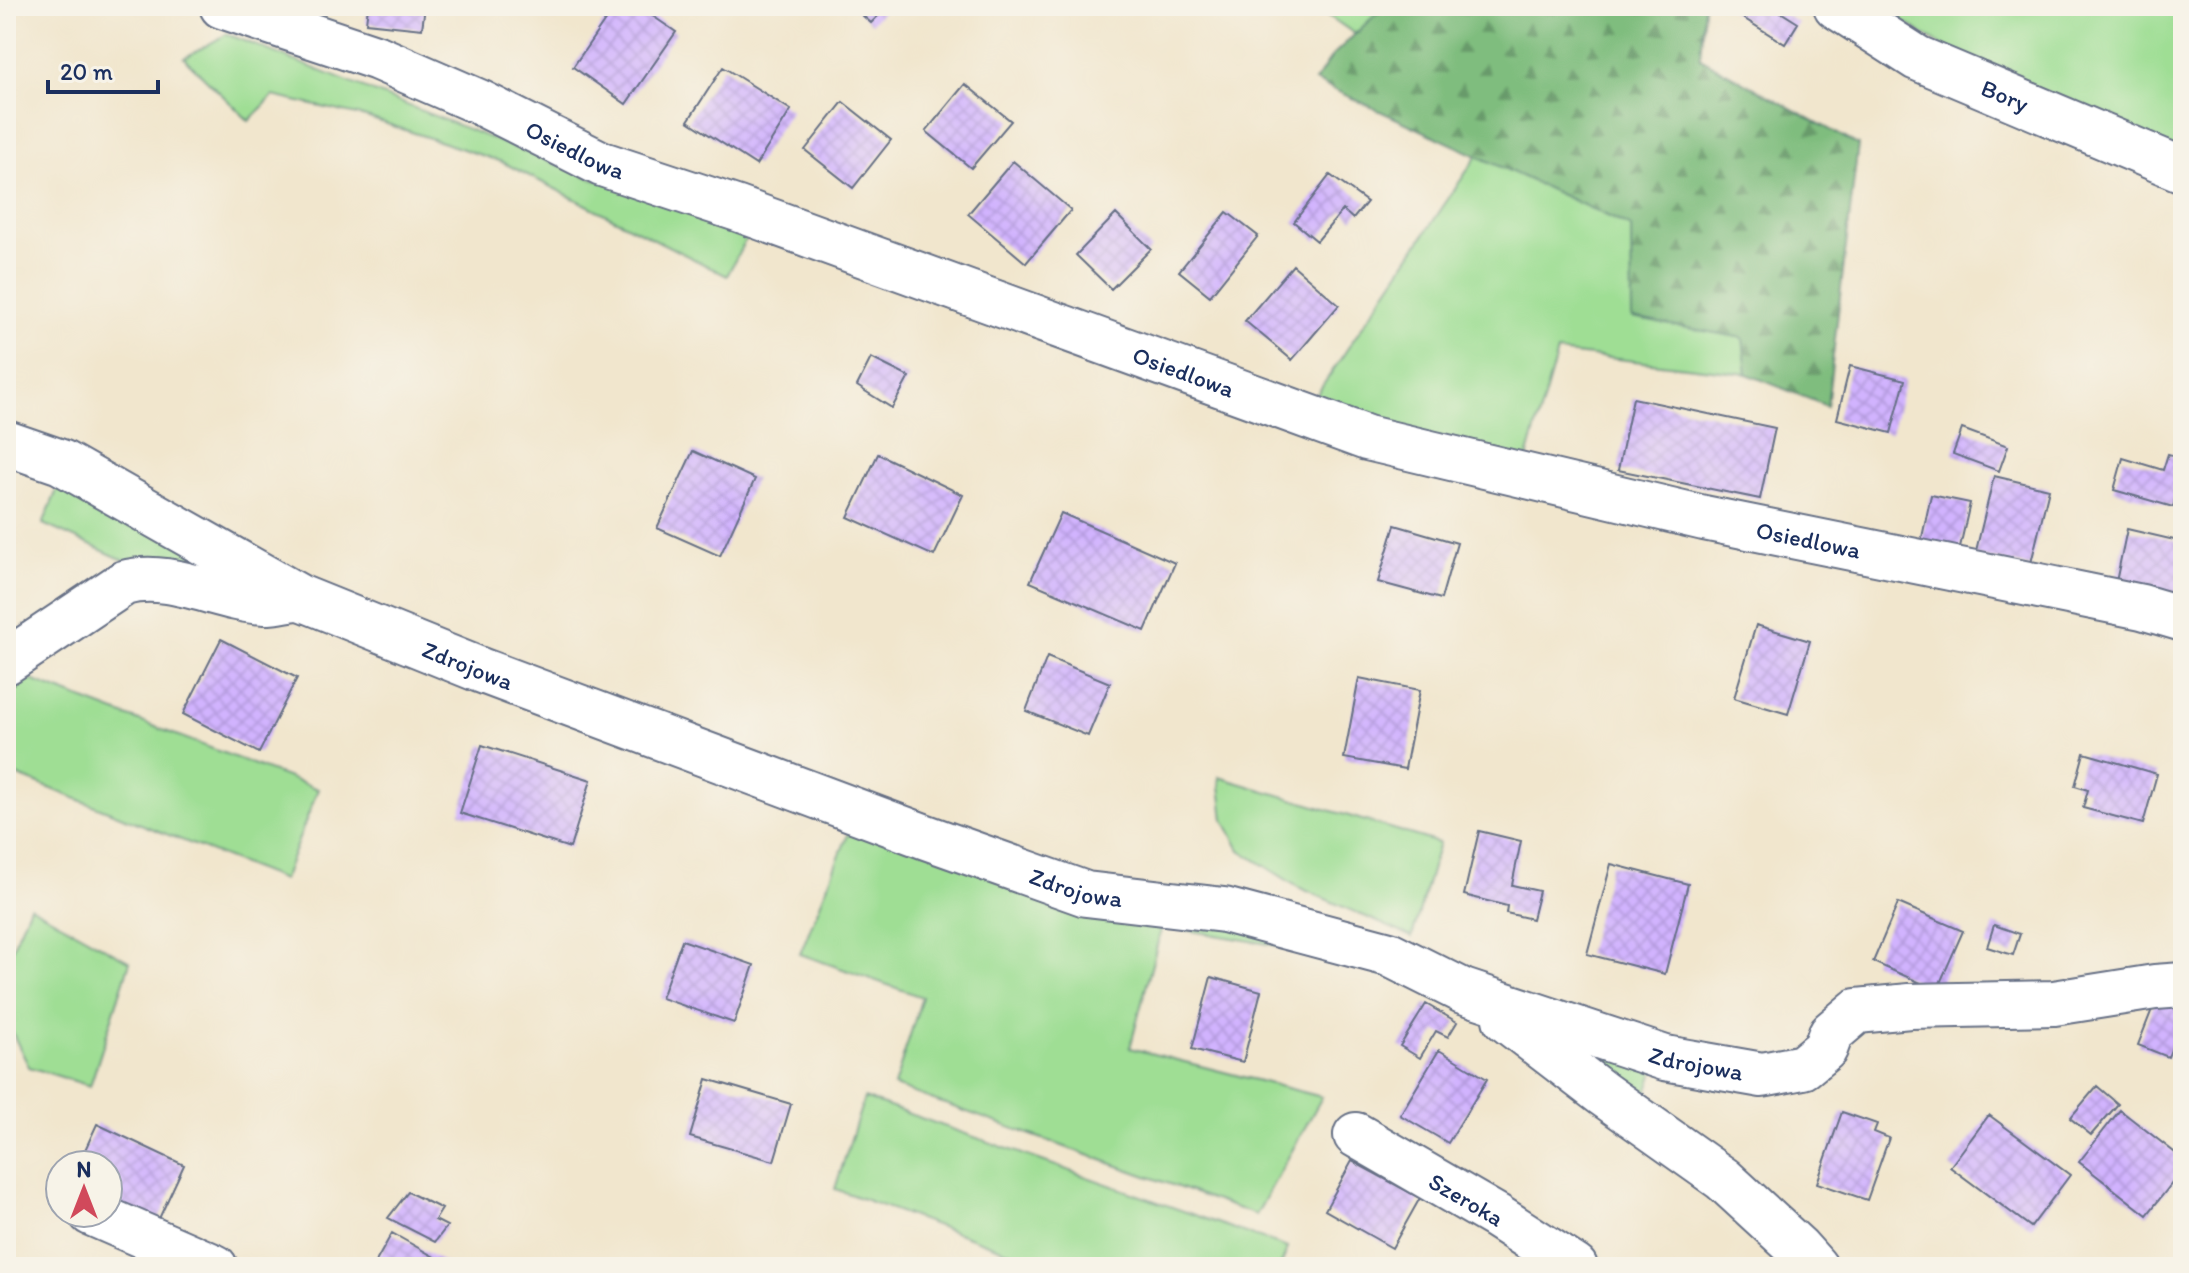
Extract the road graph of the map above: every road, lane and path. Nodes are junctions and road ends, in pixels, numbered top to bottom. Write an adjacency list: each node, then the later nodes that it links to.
1 (222, 6): 6 (street, Osiedlowa)
2 (1836, 6): 3 (street, Bory)
3 (2183, 170)
4 (6, 443): 5 (street, Zdrojowa)
5 (299, 597): 7 (street); 9 (street, Zdrojowa)
6 (2183, 619)
7 (6, 662)
8 (2183, 985): 9 (street, Zdrojowa)
9 (1463, 991): 14 (street)
10 (1356, 1135): 13 (street, Szeroka)
11 (124, 1227): 12 (street)
12 (215, 1267)
13 (1575, 1267)
14 (1815, 1267)

